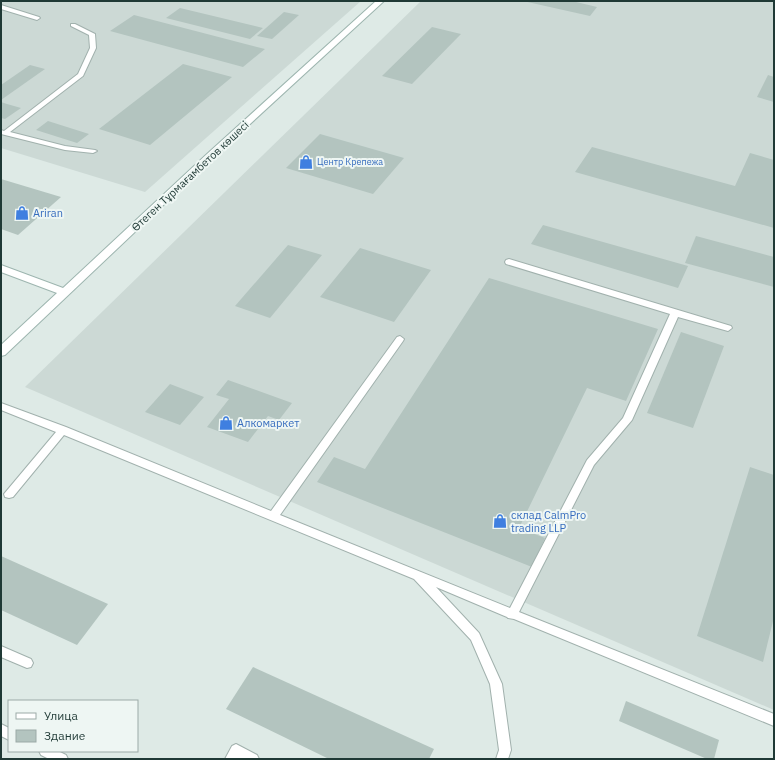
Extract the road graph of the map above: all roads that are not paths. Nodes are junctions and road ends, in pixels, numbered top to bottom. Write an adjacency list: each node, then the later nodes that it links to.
1 (380, 1): 9 (street, Өтеген Тұрмағамбетов көшесі)
2 (1, 7): 3 (lane)
3 (37, 18)
4 (73, 25): 5 (lane)
5 (3, 133): 6 (lane)
6 (93, 151)
7 (509, 262): 10 (lane)
8 (1, 268): 9 (street)
9 (64, 292): 13 (street, Өтеген Тұрмағамбетов көшесі)
10 (675, 313): 11 (lane); 19 (lane)
11 (728, 328)
12 (400, 339): 17 (lane)
13 (1, 352)
14 (1, 406): 15 (lane)
15 (63, 430): 16 (lane); 17 (lane)
16 (9, 494)
17 (274, 516): 18 (lane)
18 (415, 574): 19 (lane); 27 (lane)
19 (512, 615): 22 (lane)
20 (1, 651): 21 (lane)
21 (27, 663)
22 (774, 720)
23 (47, 752): 24 (lane)
24 (62, 759)
25 (231, 759): 26 (lane)
26 (253, 759)
27 (502, 759)

